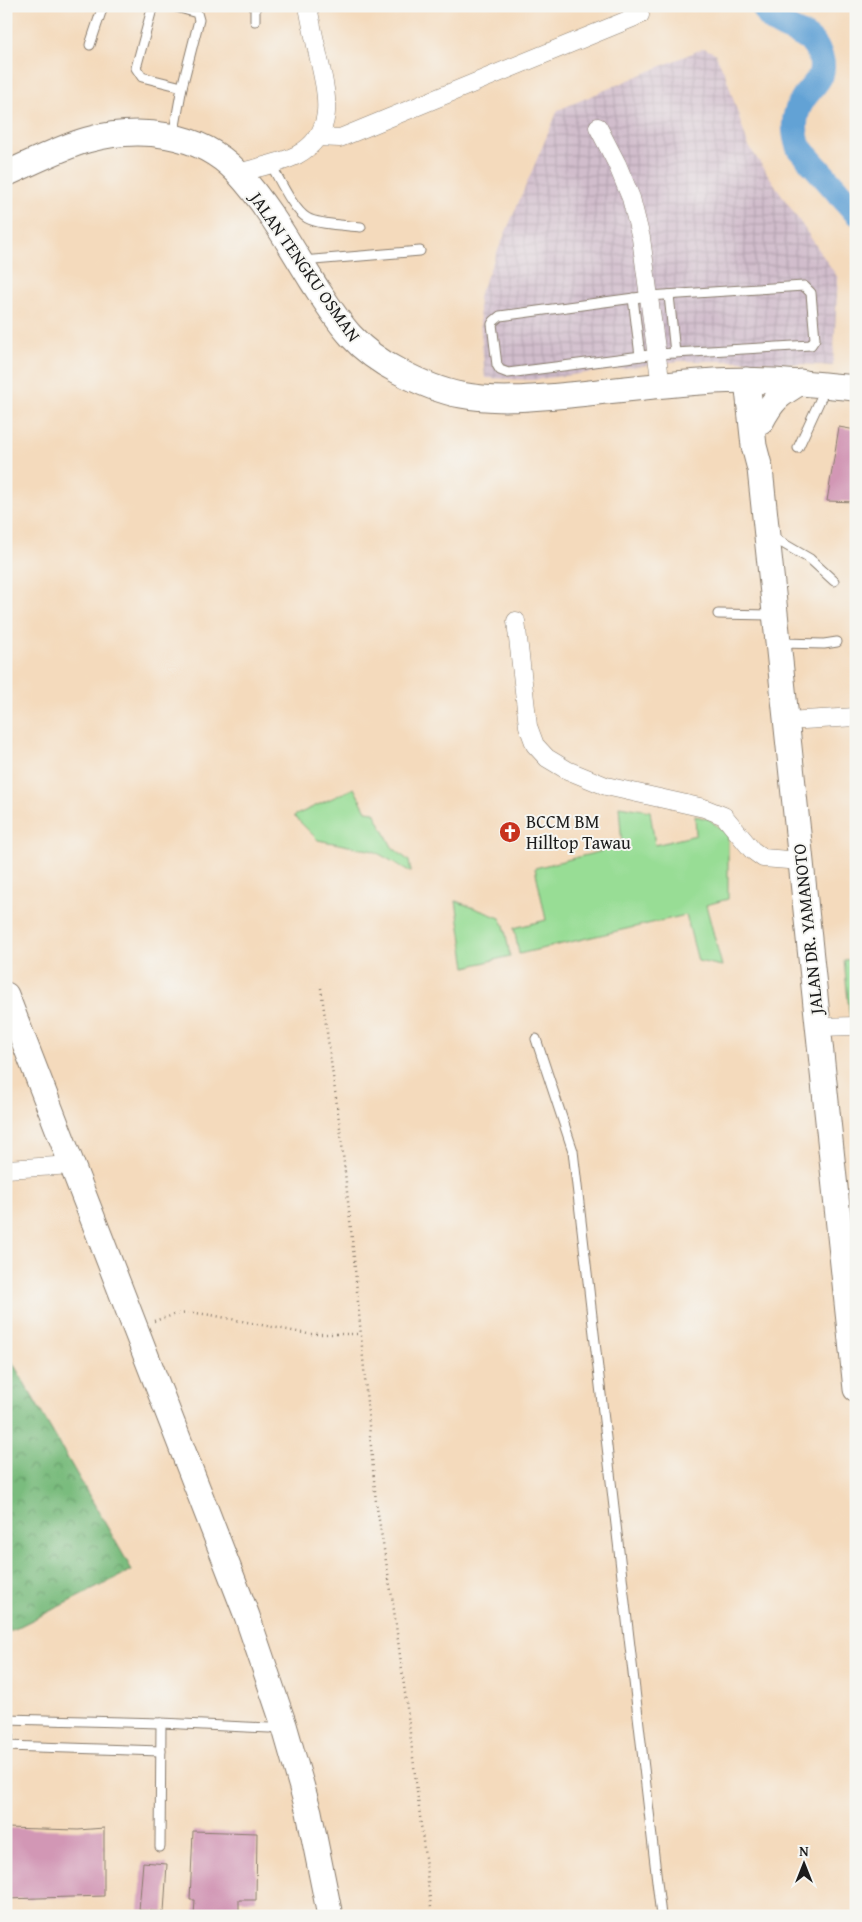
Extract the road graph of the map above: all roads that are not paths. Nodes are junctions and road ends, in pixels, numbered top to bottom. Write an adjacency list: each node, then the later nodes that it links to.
1 (103, 6): 8 (lane)
2 (154, 6): 9 (lane)
3 (173, 6): 9 (lane)
4 (255, 6): 7 (lane)
5 (308, 6): 12 (street)
6 (640, 15): 12 (street)
7 (255, 21)
8 (90, 45)
9 (182, 87): 11 (lane)
10 (598, 127): 20 (street)
11 (173, 137): 14 (main road, JALAN TENGKU OSMAN); 15 (main road, JALAN TENGKU OSMAN)
12 (317, 137): 13 (street)
13 (270, 163): 14 (street); 16 (lane)
14 (238, 173): 18 (main road, JALAN TENGKU OSMAN)
15 (6, 174)
16 (361, 227)
17 (420, 251): 18 (lane)
18 (300, 262): 26 (main road, JALAN TENGKU OSMAN)
19 (669, 295): 20 (lane); 21 (lane); 21 (lane)
20 (641, 297): 22 (street); 22 (lane)
21 (675, 353): 22 (lane)
22 (649, 355): 26 (street)
23 (715, 381): 24 (main road, JALAN TENGKU OSMAN); 26 (main road, JALAN TENGKU OSMAN); 29 (main road)
24 (753, 381): 25 (main road, JALAN TENGKU OSMAN); 29 (main road, JALAN DR. YAMANOTO)
25 (801, 382): 27 (main road, JALAN TENGKU OSMAN); 29 (main road)
26 (660, 386)
27 (827, 386): 28 (main road, JALAN TENGKU OSMAN); 30 (lane)
28 (856, 388)
29 (756, 422): 31 (main road, JALAN DR. YAMANOTO)
30 (798, 448)
31 (767, 535): 32 (lane); 34 (main road, JALAN DR. YAMANOTO)
32 (834, 581)
33 (718, 614): 34 (lane)
34 (775, 615): 37 (main road, JALAN DR. YAMANOTO)
35 (516, 621): 40 (street)
36 (837, 642): 37 (lane)
37 (778, 643): 39 (main road, JALAN DR. YAMANOTO)
38 (856, 717): 39 (street)
39 (786, 721): 40 (main road, JALAN DR. YAMANOTO)
40 (801, 861): 43 (main road, JALAN DR. YAMANOTO)
41 (6, 995): 45 (main road)
42 (856, 1026): 43 (street)
43 (818, 1027): 47 (main road, JALAN DR. YAMANOTO)
44 (536, 1039): 56 (lane)
45 (73, 1165): 46 (street); 51 (main road)
46 (6, 1169)
47 (851, 1300): 48 (main road, JALAN DR. YAMANOTO)
48 (856, 1389)
49 (7, 1719): 50 (lane); 52 (lane)
50 (161, 1723): 51 (lane); 53 (lane)
51 (284, 1725): 55 (main road)
52 (7, 1746): 53 (lane)
53 (161, 1752): 54 (lane)
54 (160, 1847)
55 (330, 1916)
56 (661, 1916)

